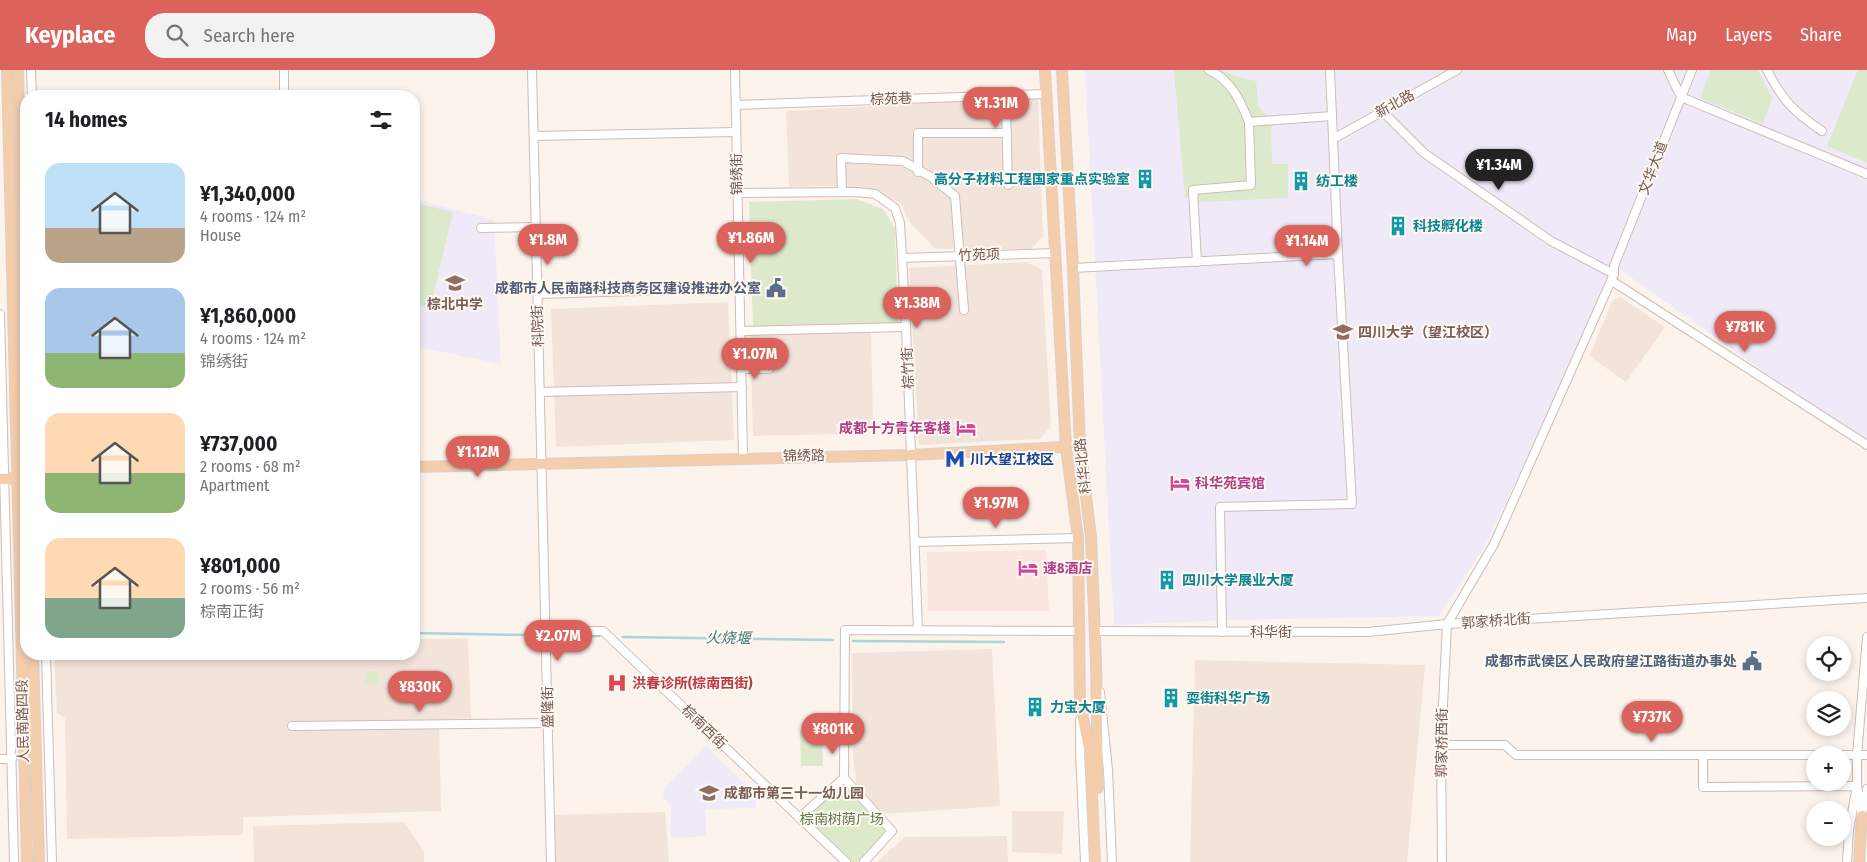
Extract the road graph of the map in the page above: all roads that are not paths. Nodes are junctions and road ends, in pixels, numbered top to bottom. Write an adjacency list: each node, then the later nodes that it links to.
1 (7, 70): 54 (main road, 人民南路四段)
2 (18, 70): 29 (main road)
3 (31, 70): 15 (street)
4 (284, 70): 16 (street)
5 (532, 70): 27 (street, 科院街)
6 (735, 70): 19 (street, 锦绣街)
7 (1045, 70): 17 (main road, 科华北路)
8 (1062, 70): 42 (main road, 科华北路)
9 (1209, 70): 23 (street)
10 (1330, 70): 22 (street)
11 (1457, 70): 21 (street, 新北路)
12 (1668, 70): 18 (street)
13 (1692, 70): 18 (street, 文华大道)
14 (1767, 70): 25 (street)
15 (32, 90)
16 (284, 90)
17 (1047, 94): 19 (street, 棕苑巷); 37 (main road, 科华北路)
18 (1681, 97): 31 (street); 43 (street, 文华大道)
19 (736, 104): 24 (street, 锦绣街)
20 (1023, 107): 26 (street)
21 (1382, 111): 28 (street, 新北路); 43 (street)
22 (1332, 116): 23 (street); 28 (street)
23 (1249, 122): 41 (street)
24 (736, 132): 27 (street); 34 (street, 锦绣街)
25 (1822, 132)
26 (1007, 133): 30 (street); 32 (street)
27 (534, 136): 35 (street, 科院街)
28 (1333, 139): 38 (street)
29 (20, 146)
30 (918, 172): 33 (street); 39 (street)
31 (1867, 174)
32 (1008, 185)
33 (842, 192): 34 (street, 棕竹街); 40 (street, 棕竹街)
34 (738, 194): 44 (street, 锦绣街)
35 (536, 227): 36 (street); 45 (street, 科院街)
36 (481, 228)
37 (1056, 253): 39 (street, 竹苑项); 56 (main road, 科华北路)
38 (1338, 254): 41 (street); 71 (street)
39 (960, 256): 40 (street, 竹苑项); 46 (street)
40 (902, 258): 48 (street, 棕竹街)
41 (1196, 262): 42 (street)
42 (1073, 268): 70 (main road, 科华北路)
43 (1613, 273): 55 (street); 66 (street, 郭家桥北街)
44 (740, 288): 45 (street); 49 (street, 锦绣街)
45 (537, 294): 53 (street, 科院街)
46 (964, 310)
47 (0, 314): 62 (street, 人民南路四段)
48 (906, 327): 49 (street); 57 (street, 棕竹街)
49 (741, 331): 50 (street, 锦绣街)
50 (742, 369): 51 (street); 52 (street, 锦绣街)
51 (769, 369)
52 (742, 387): 53 (street); 58 (street, 锦绣街)
53 (540, 392): 59 (street, 科院街)
54 (20, 424)
55 (1867, 445)
56 (1066, 447): 57 (main road, 锦绣路); 63 (main road, 科华北路)
57 (910, 454): 58 (main road, 锦绣路); 64 (street, 棕竹街)
58 (743, 458): 59 (main road, 锦绣路)
59 (542, 463): 60 (main road, 锦绣路); 68 (street, 盛隆街)
60 (420, 467)
61 (20, 478): 62 (main road)
62 (2, 479): 84 (street, 人民南路四段)
63 (1078, 538): 64 (street); 69 (main road, 科华北路)
64 (915, 542): 67 (street, 棕竹街)
65 (1867, 598): 66 (street, 郭家桥北街)
66 (1447, 624): 71 (street, 科华街); 80 (street, 郭家桥西街)
67 (918, 630): 69 (street); 86 (street)
68 (546, 631): 78 (street, 盛隆街); 90 (street, 棕南西街)
69 (1080, 631): 77 (main road, 科华北路)
70 (1094, 631): 71 (street, 科华街); 76 (main road, 科华北路)
71 (1222, 632)
72 (1867, 637): 82 (street)
73 (23, 660): 93 (main road, 人民南路四段)
74 (33, 660): 94 (main road, 人民南路四段)
75 (46, 660): 95 (street, 人民南路四段)
76 (1096, 662): 91 (main road, 科华北路); 102 (street)
77 (1080, 703): 91 (main road, 科华北路); 99 (street)
78 (548, 723): 79 (street); 96 (street, 盛隆街)
79 (292, 726)
80 (1441, 745): 81 (street); 103 (street, 郭家桥西街)
81 (1703, 755): 82 (street); 87 (street)
82 (1857, 755): 83 (street); 87 (street)
83 (1867, 755)
84 (12, 758): 85 (street); 92 (street, 人民南路四段)
85 (0, 759)
86 (844, 778): 90 (street); 98 (street)
87 (1857, 786): 89 (street); 104 (street)
88 (1867, 789): 89 (street)
89 (1862, 816): 105 (main road)
90 (799, 818): 97 (street, 棕南西街)
91 (1096, 824): 100 (main road); 101 (main road, 科华北路)
92 (14, 862)
93 (27, 862)
94 (39, 862)
95 (52, 862)
96 (551, 862)
97 (846, 862)
98 (864, 862)
99 (1085, 862)
100 (1095, 862)
101 (1102, 862)
102 (1112, 862)
103 (1442, 862)
104 (1847, 862)
105 (1858, 862)

